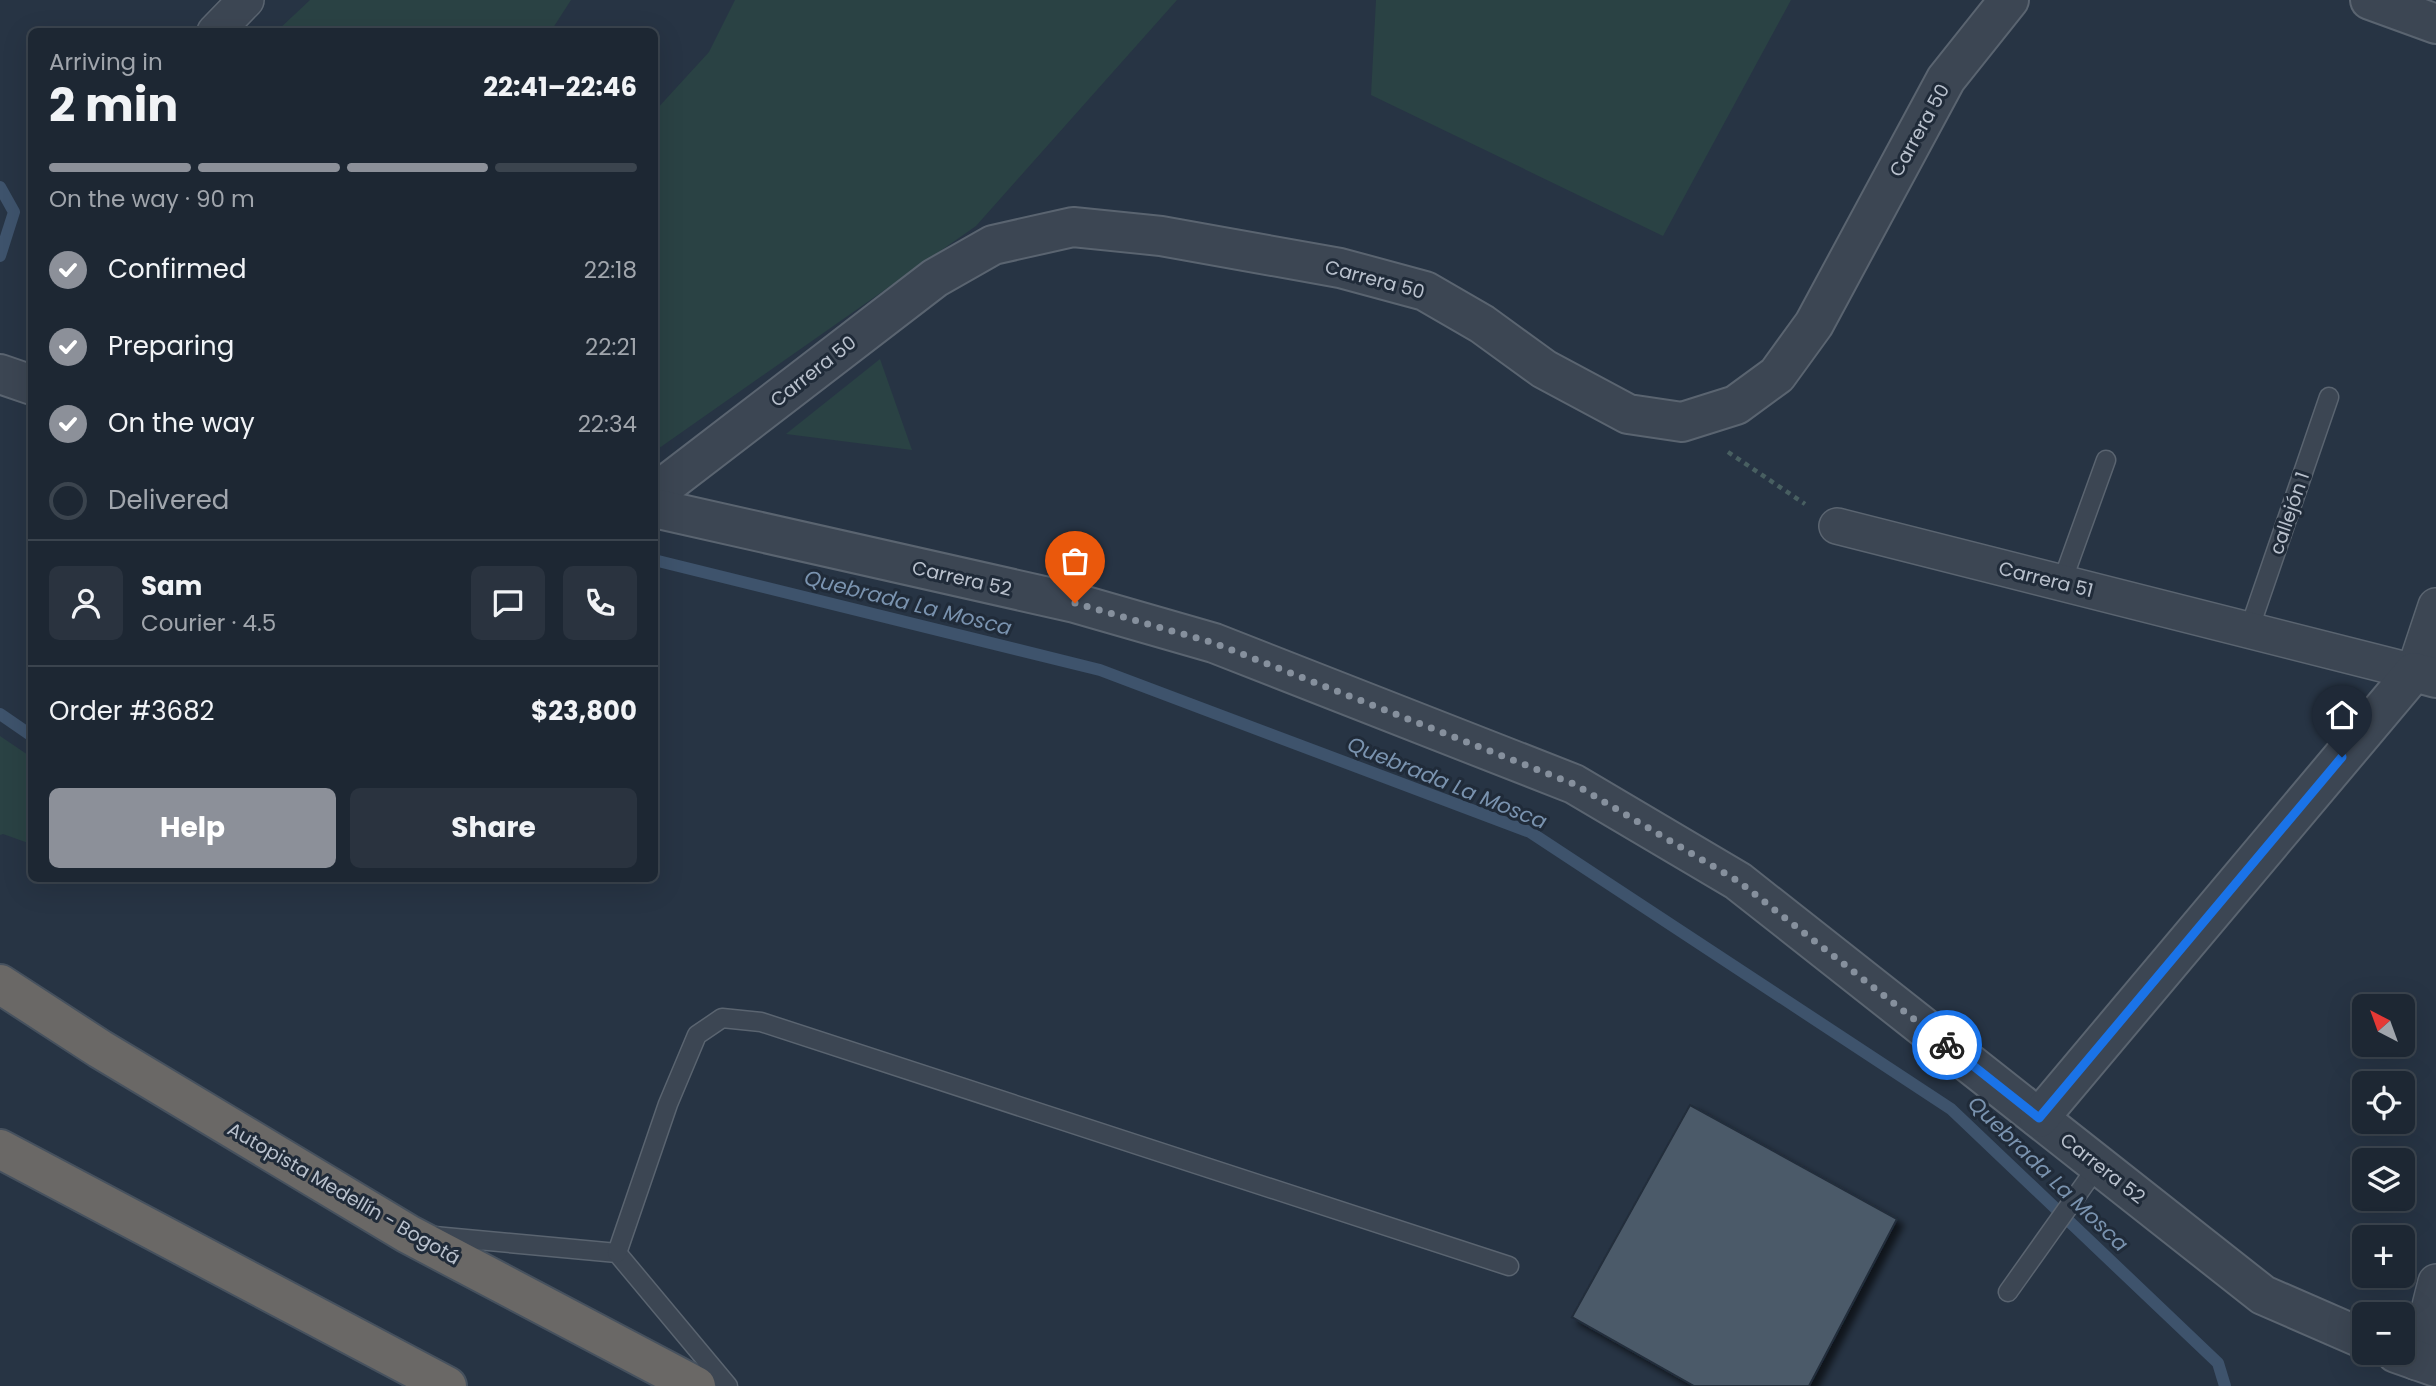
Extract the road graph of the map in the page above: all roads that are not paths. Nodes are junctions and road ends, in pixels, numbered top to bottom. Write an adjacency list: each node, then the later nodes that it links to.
1 (246, 0): 5 (street)
2 (2009, 0): 8 (street, Carrera 50)
3 (2370, 0): 4 (street)
4 (2436, 24)
5 (219, 28)
6 (2329, 397): 13 (lane, callejón 1)
7 (2105, 460): 11 (lane)
8 (658, 491)
9 (658, 509): 16 (street, Carrera 52)
10 (1838, 526): 11 (street, Carrera 51)
11 (2062, 582): 13 (street, Carrera 51)
12 (2436, 606): 14 (street)
13 (2249, 630): 14 (street, Carrera 51)
14 (2425, 675): 16 (street)
15 (0, 984): 19 (highway, Autopista Medellín - Bogotá)
16 (2039, 1118): 18 (street, Carrera 52)
17 (0, 1149): 26 (highway)
18 (2089, 1178): 23 (lane); 24 (street, Carrera 52)
19 (408, 1234): 20 (lane); 27 (highway, Autopista Medellín - Bogotá)
20 (617, 1253): 21 (lane); 28 (lane)
21 (1509, 1266)
22 (2436, 1282): 25 (street)
23 (2008, 1292)
24 (2352, 1334)
25 (2416, 1361)
26 (447, 1386)
27 (696, 1386)
28 (728, 1386)

